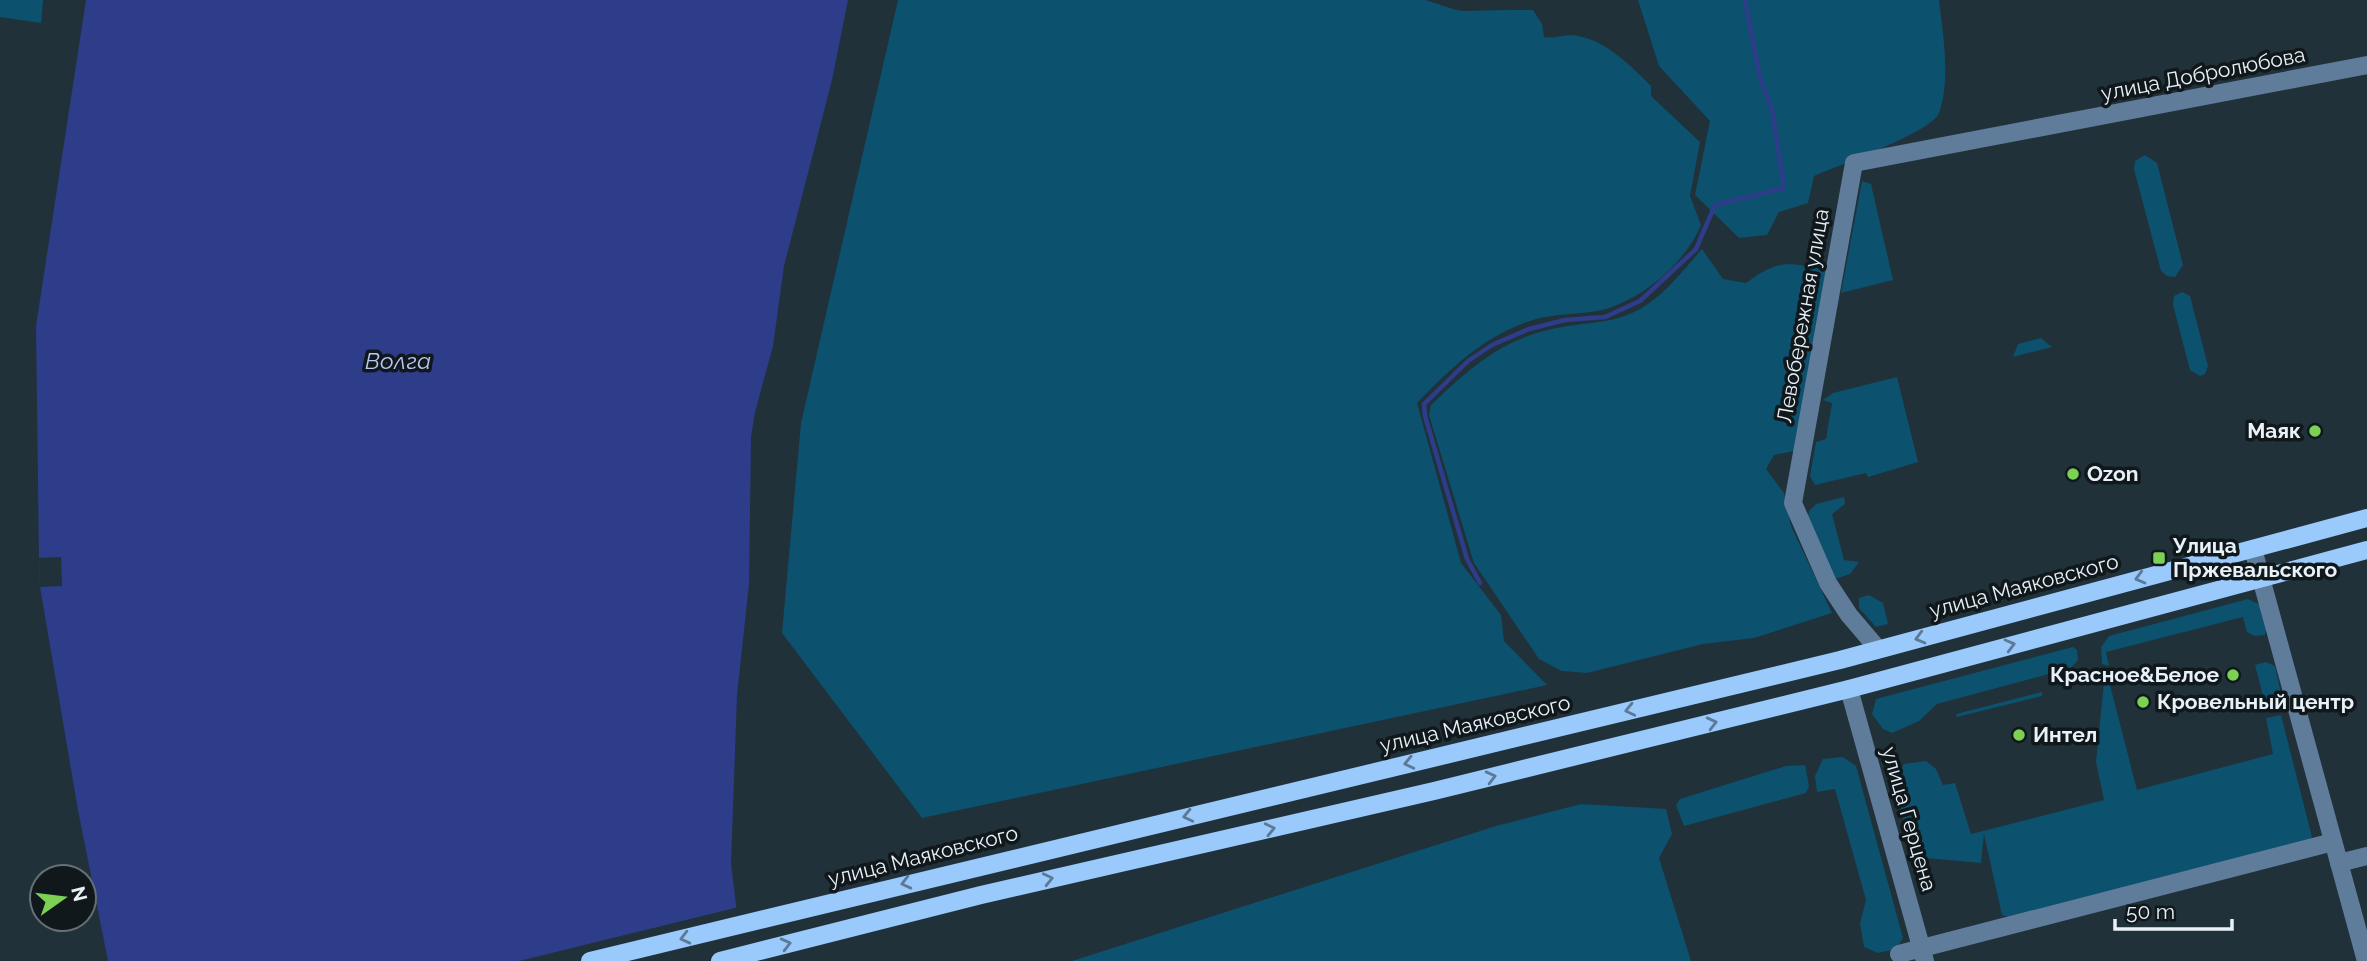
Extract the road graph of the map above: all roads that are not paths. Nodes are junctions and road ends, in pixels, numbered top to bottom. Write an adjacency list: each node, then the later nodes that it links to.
1 (2367, 65): 2 (street, улица Добролюбова)
2 (2049, 127): 7 (street, Левобережная улица)
3 (2367, 518): 4 (main road, улица Маяковского)
4 (2253, 549): 6 (street); 7 (main road, улица Маяковского, one-way to 7)
5 (2367, 550): 6 (main road)
6 (2262, 579): 8 (main road, one-way to 6); 9 (street)
7 (1878, 649): 14 (main road, улица Маяковского, one-way to 14)
8 (1849, 688): 13 (street, улица Герцена); 15 (main road, one-way to 8)
9 (2333, 842): 11 (street); 13 (street)
10 (2367, 856): 11 (street)
11 (2339, 863): 16 (street)
12 (1899, 954): 13 (street)
13 (1924, 955)
14 (590, 961)
15 (720, 961)
16 (2366, 961)

